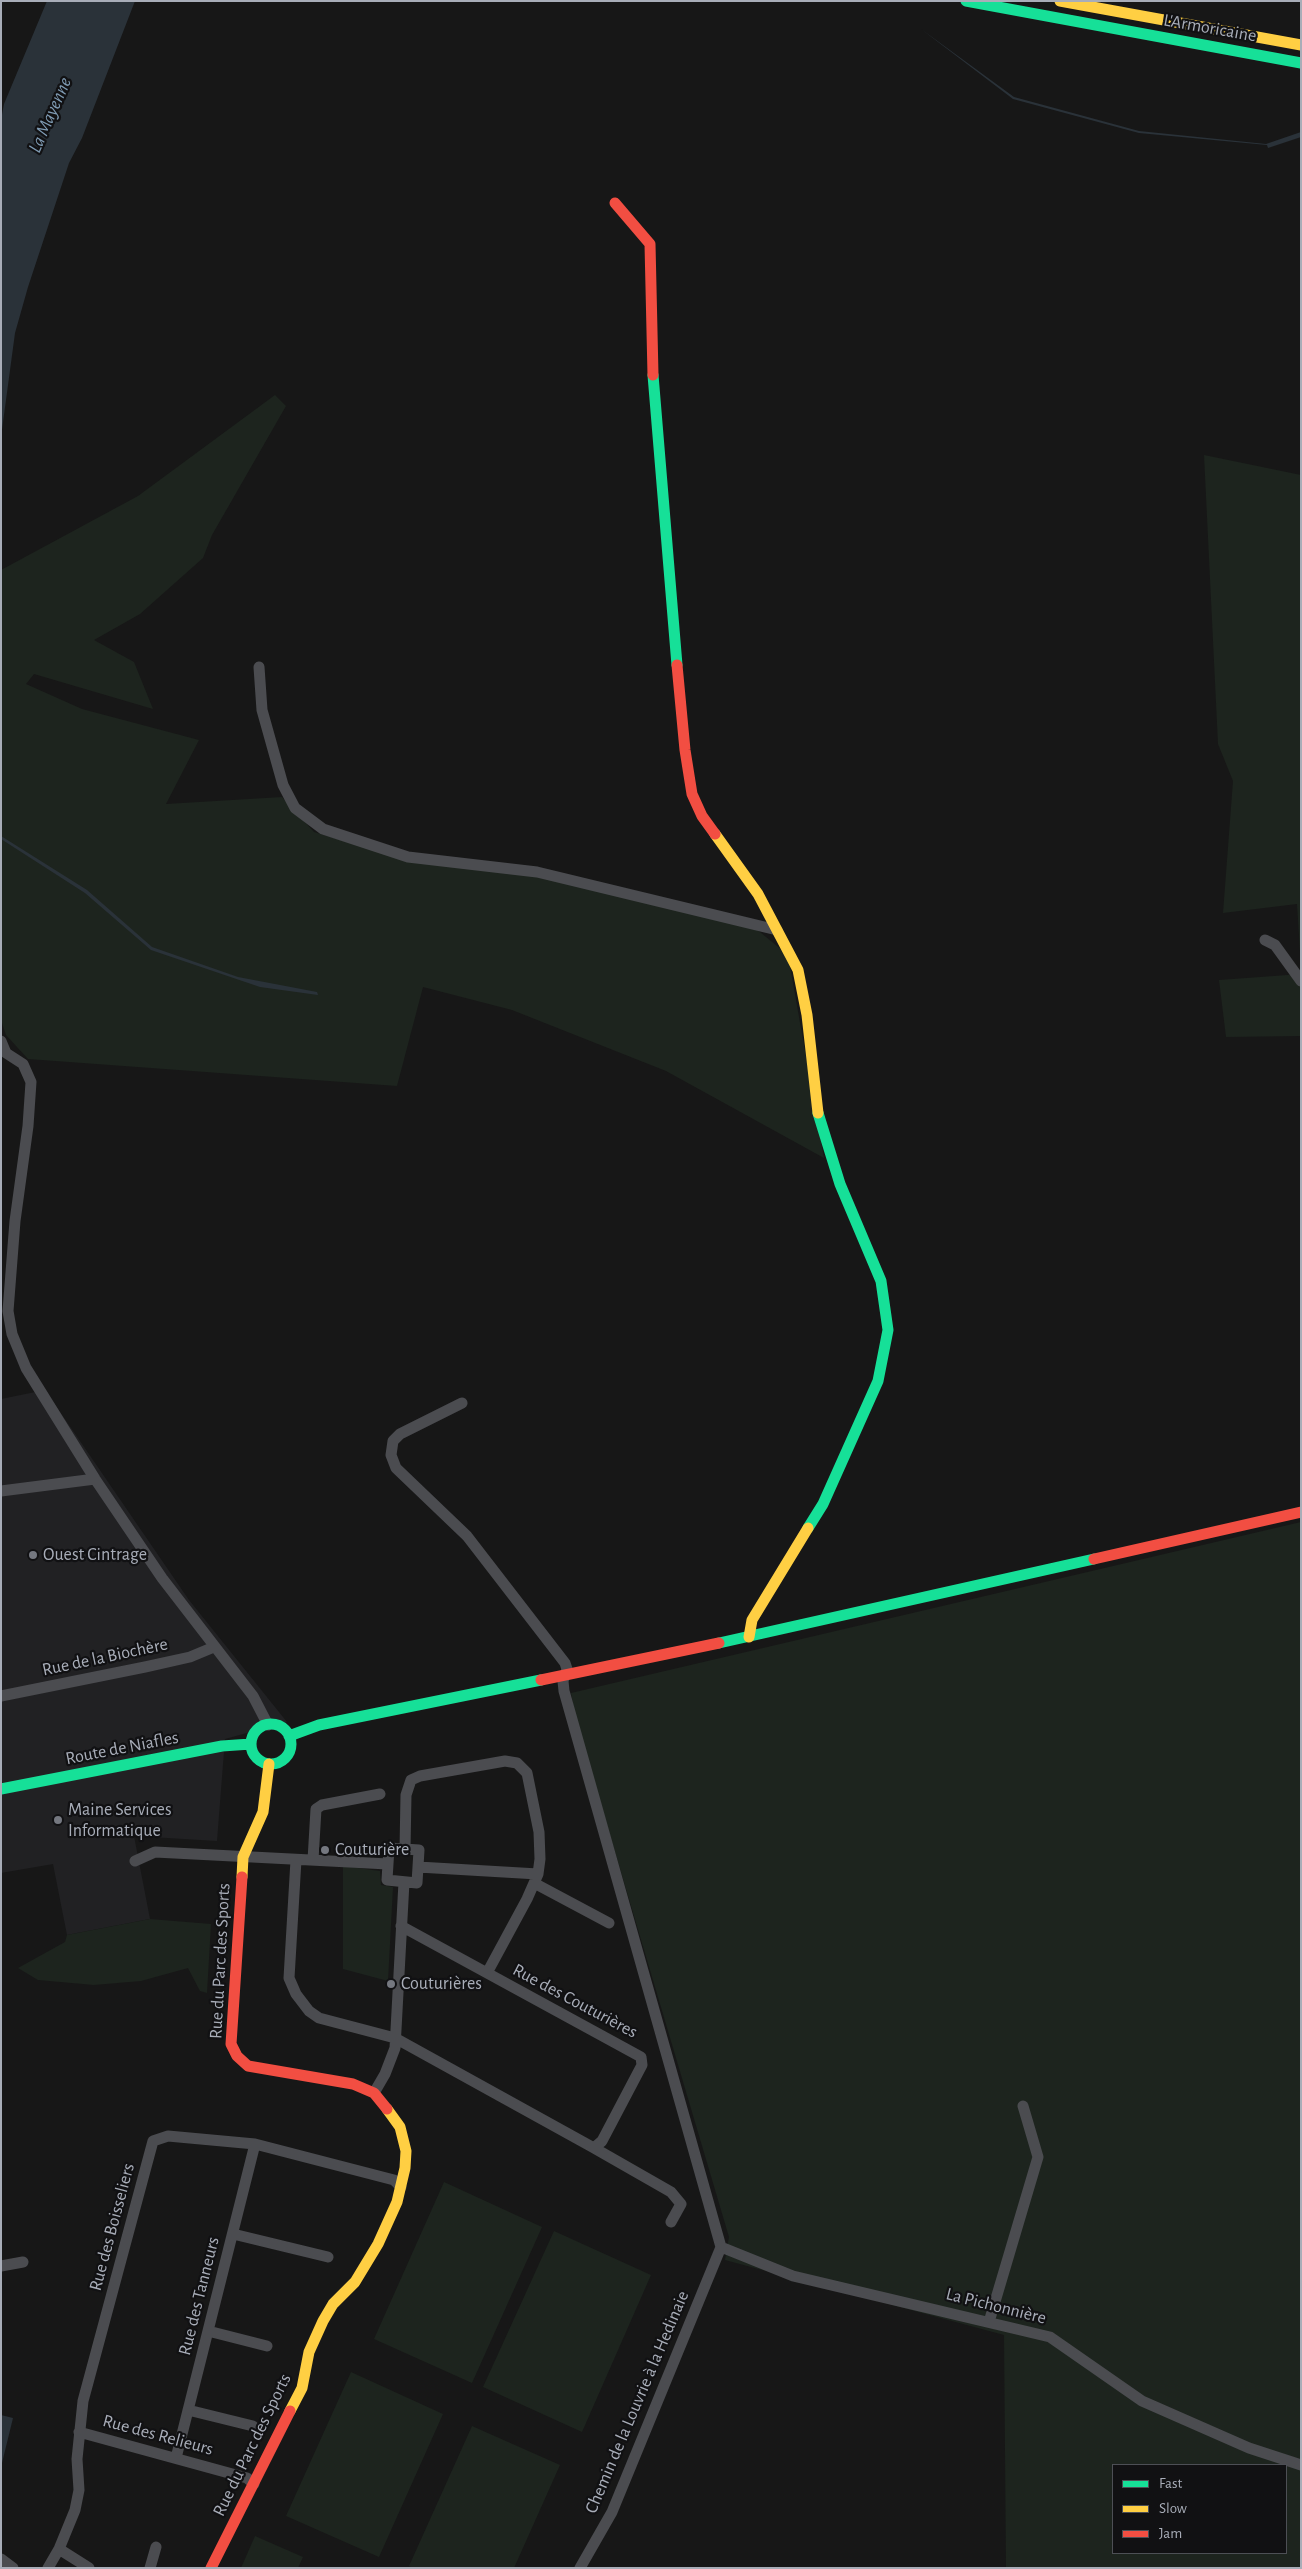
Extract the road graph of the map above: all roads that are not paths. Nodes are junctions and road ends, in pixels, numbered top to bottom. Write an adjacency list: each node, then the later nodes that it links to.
1 (966, 1): 4 (main road, L'Armoricaine)
2 (1060, 1): 3 (main road, L'Armoricaine)
3 (1301, 45)
4 (1301, 63)
5 (615, 203): 7 (main road)
6 (259, 668): 7 (street)
7 (777, 930): 15 (main road)
8 (1265, 940): 9 (street)
9 (1301, 981)
10 (1, 1041): 12 (street)
11 (462, 1403): 17 (street)
12 (95, 1479): 13 (street); 16 (street)
13 (1, 1491)
14 (1301, 1512): 15 (main road)
15 (750, 1637): 17 (main road)
16 (214, 1647): 18 (street, Rue de la Biochère); 19 (street)
17 (565, 1674): 20 (main road); 45 (street)
18 (1, 1696)
19 (268, 1725): 20 (main road); 21 (main road)
20 (289, 1736): 22 (main road)
21 (250, 1744): 22 (main road); 23 (main road, Route de Niafles)
22 (269, 1764): 26 (main road, Rue du Parc des Sports)
23 (1, 1790)
24 (380, 1794): 28 (street)
25 (405, 1849): 30 (street); 31 (street); 32 (street)
26 (243, 1857): 27 (street); 29 (street); 38 (main road, Rue du Parc des Sports)
27 (296, 1860): 28 (street); 37 (street)
28 (313, 1860): 30 (street)
29 (135, 1861)
30 (388, 1864): 33 (street)
31 (418, 1867): 32 (street); 33 (street)
32 (536, 1878): 34 (street); 36 (street)
33 (404, 1882): 35 (street)
34 (609, 1923)
35 (401, 1926): 36 (street, Rue des Couturières); 37 (street)
36 (486, 1973): 41 (street, Rue des Couturières)
37 (395, 2038): 38 (street); 41 (street)
38 (374, 2093): 42 (main road, Rue du Parc des Sports)
39 (1023, 2106): 49 (street)
40 (255, 2144): 42 (street, Rue des Boisseliers); 44 (street, Rue des Tanneurs); 54 (street, Rue des Boisseliers)
41 (594, 2148): 43 (street)
42 (401, 2187): 57 (main road, Rue du Parc des Sports)
43 (672, 2222)
44 (232, 2234): 46 (street); 50 (street, Rue des Tanneurs)
45 (721, 2247): 49 (street, La Pichonnière); 66 (street, Chemin de la Louvrie à la Hedinaie)
46 (328, 2257)
47 (23, 2262): 48 (street)
48 (1, 2266)
49 (989, 2322): 56 (street, La Pichonnière)
50 (208, 2331): 51 (street); 52 (street, Rue des Tanneurs)
51 (267, 2346)
52 (188, 2410): 53 (street); 55 (street, Rue des Tanneurs)
53 (252, 2426)
54 (79, 2432): 55 (street, Rue des Relieurs); 59 (street, Rue des Boisseliers)
55 (176, 2458): 57 (street, Rue des Relieurs)
56 (1301, 2466)
57 (254, 2484): 65 (main road, Rue du Parc des Sports)
58 (156, 2547): 64 (street)
59 (59, 2549): 62 (street, Rue des Boisseliers); 63 (street)
60 (1, 2559): 61 (street)
61 (13, 2568)
62 (48, 2568)
63 (90, 2568)
64 (150, 2568)
65 (211, 2568)
66 (580, 2568)

